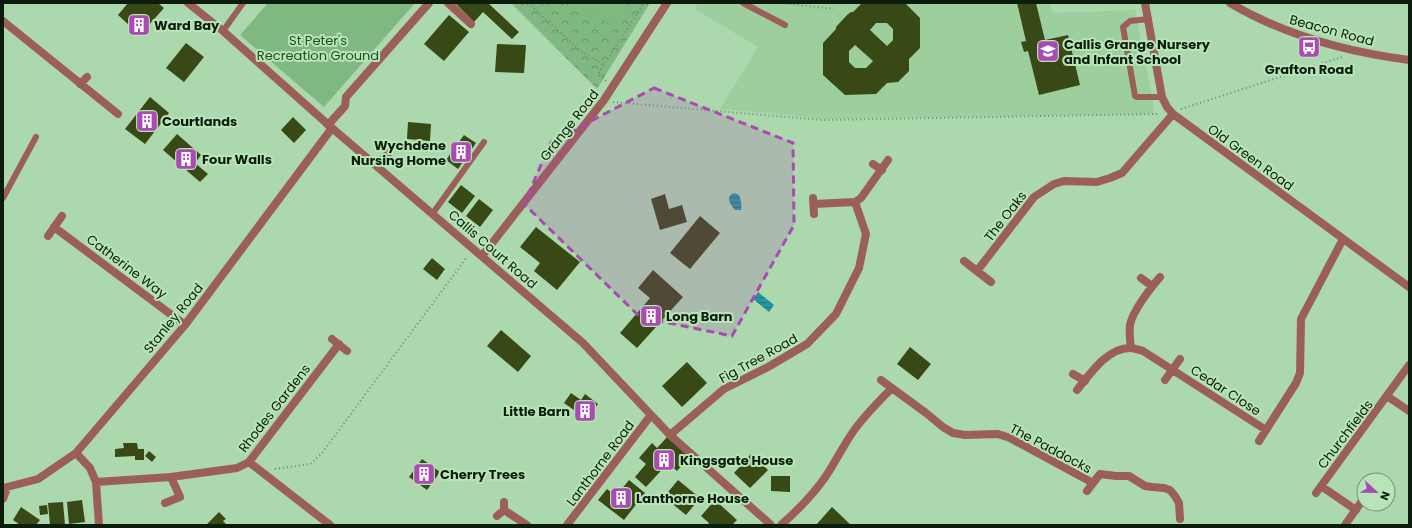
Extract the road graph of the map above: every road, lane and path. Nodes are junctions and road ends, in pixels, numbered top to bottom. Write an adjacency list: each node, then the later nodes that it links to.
1 (188, 3): 17 (street, Callis Court Road)
2 (243, 3): 17 (lane)
3 (429, 3): 28 (street, Stanley Road)
4 (448, 3): 15 (street)
5 (528, 3): 20 (path)
6 (644, 3): 20 (path)
7 (667, 3): 23 (street, Grange Road)
8 (743, 3): 16 (lane)
9 (782, 3): 12 (path)
10 (1145, 3): 13 (street, Old Green Road)
11 (1230, 3): 18 (street, Beacon Road)
12 (834, 9)
13 (1149, 19): 24 (street, Old Green Road); 24 (lane)
14 (3, 21): 22 (street)
15 (471, 24)
16 (785, 25)
17 (223, 31): 28 (street, Callis Court Road)
18 (1353, 50): 19 (street, Beacon Road); 26 (path)
19 (1409, 60)
20 (604, 65): 23 (path)
21 (87, 77): 22 (street)
22 (80, 84): 27 (street)
23 (613, 87): 25 (street, Grange Road)
24 (1162, 96): 26 (street, Old Green Road)
25 (604, 100): 26 (path); 45 (street, Grange Road)
26 (1172, 113): 43 (street, Old Green Road); 47 (street, The Oaks)
27 (118, 114)
28 (330, 127): 34 (street, Callis Court Road); 53 (street, Stanley Road)
29 (36, 137): 36 (lane)
30 (484, 142): 38 (lane)
31 (388, 154): 34 (street)
32 (888, 160): 35 (street)
33 (873, 164): 35 (street)
34 (376, 165): 38 (street, Callis Court Road)
35 (882, 170): 37 (street)
36 (3, 198)
37 (855, 202): 39 (street); 71 (street, Fig Tree Road)
38 (433, 213): 44 (street, Callis Court Road)
39 (814, 214)
40 (62, 216): 41 (street)
41 (54, 227): 42 (street); 53 (street, Catherine Way)
42 (48, 236)
43 (1343, 239): 52 (street, Old Green Road); 70 (street, Cedar Close)
44 (474, 248): 45 (street, Callis Court Road); 75 (path)
45 (482, 256): 69 (street, Callis Court Road)
46 (964, 261): 47 (street)
47 (978, 271): 50 (street)
48 (1160, 277): 51 (street)
49 (1141, 278): 51 (street)
50 (991, 282)
51 (1152, 286): 56 (street)
52 (1409, 286)
53 (185, 325): 73 (street, Stanley Road)
54 (332, 338): 55 (street)
55 (339, 344): 57 (street); 74 (street, Rhodes Gardens)
56 (1131, 348): 60 (street, Cedar Close); 64 (street)
57 (347, 351)
58 (1180, 359): 60 (street, Cedar Close)
59 (1409, 365): 67 (street, Churchfields)
60 (1172, 369): 63 (street, Cedar Close); 70 (street, Cedar Close)
61 (1073, 374): 64 (street)
62 (881, 380): 65 (street, The Paddocks)
63 (1165, 380)
64 (1085, 381): 66 (street)
65 (892, 388): 78 (street, The Paddocks); 93 (street)
66 (1077, 390)
67 (1387, 396): 68 (street, Churchfields); 79 (street, Churchfields)
68 (1409, 411)
69 (651, 415): 71 (street, Callis Court Road); 91 (street, Lanthorne Road)
70 (1266, 430): 72 (street, Cedar Close)
71 (670, 435): 92 (street, Callis Court Road)
72 (1259, 441)
73 (76, 453): 77 (street); 80 (street, Stanley Road)
74 (249, 462): 75 (street); 76 (street, Rhodes Gardens)
75 (260, 471): 89 (street)
76 (171, 477): 77 (street, Rhodes Gardens); 84 (street)
77 (96, 482): 88 (street)
78 (1093, 483): 81 (street, The Paddocks); 87 (street, The Paddocks)
79 (1321, 486): 82 (street, Churchfields); 86 (street, Churchfields)
80 (5, 488): 83 (street)
81 (1087, 491)
82 (1316, 493)
83 (3, 499)
84 (165, 503)
85 (502, 509): 90 (street)
86 (1356, 510): 94 (street)
87 (1180, 519)
88 (99, 525)
89 (330, 525)
90 (527, 525)
91 (567, 525)
92 (772, 525)
93 (780, 525)
94 (1345, 525)

